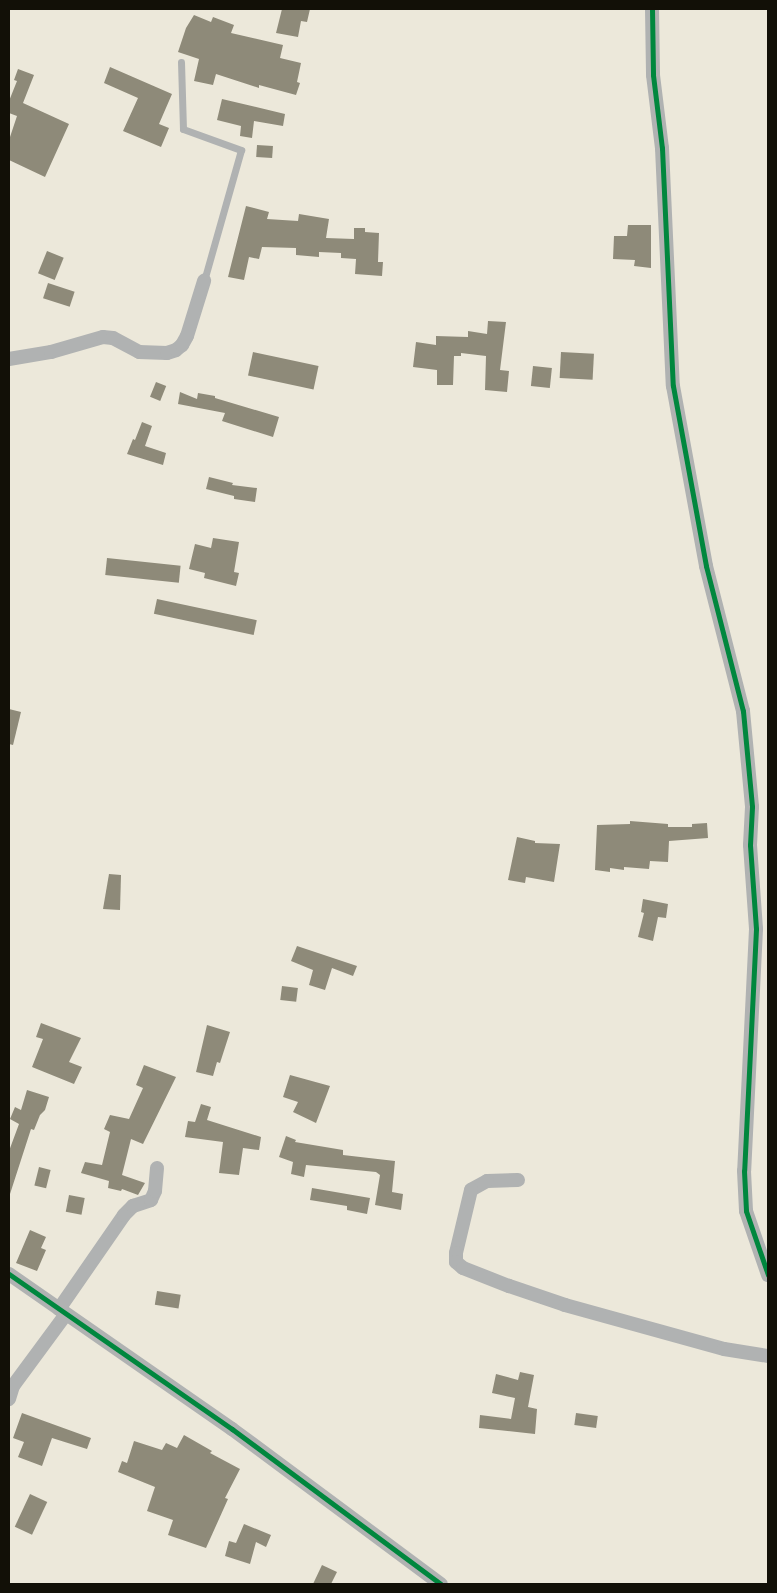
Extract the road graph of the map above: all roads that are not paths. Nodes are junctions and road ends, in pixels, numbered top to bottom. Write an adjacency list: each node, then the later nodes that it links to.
1 (652, 9): 8 (street)
2 (181, 62): 3 (lane)
3 (204, 281): 4 (street)
4 (9, 359)
5 (157, 1168): 9 (street)
6 (518, 1180): 10 (street)
7 (9, 1274): 9 (street)
8 (768, 1276)
9 (63, 1311): 11 (street); 12 (street)
10 (768, 1356)
11 (9, 1399)
12 (441, 1584)

